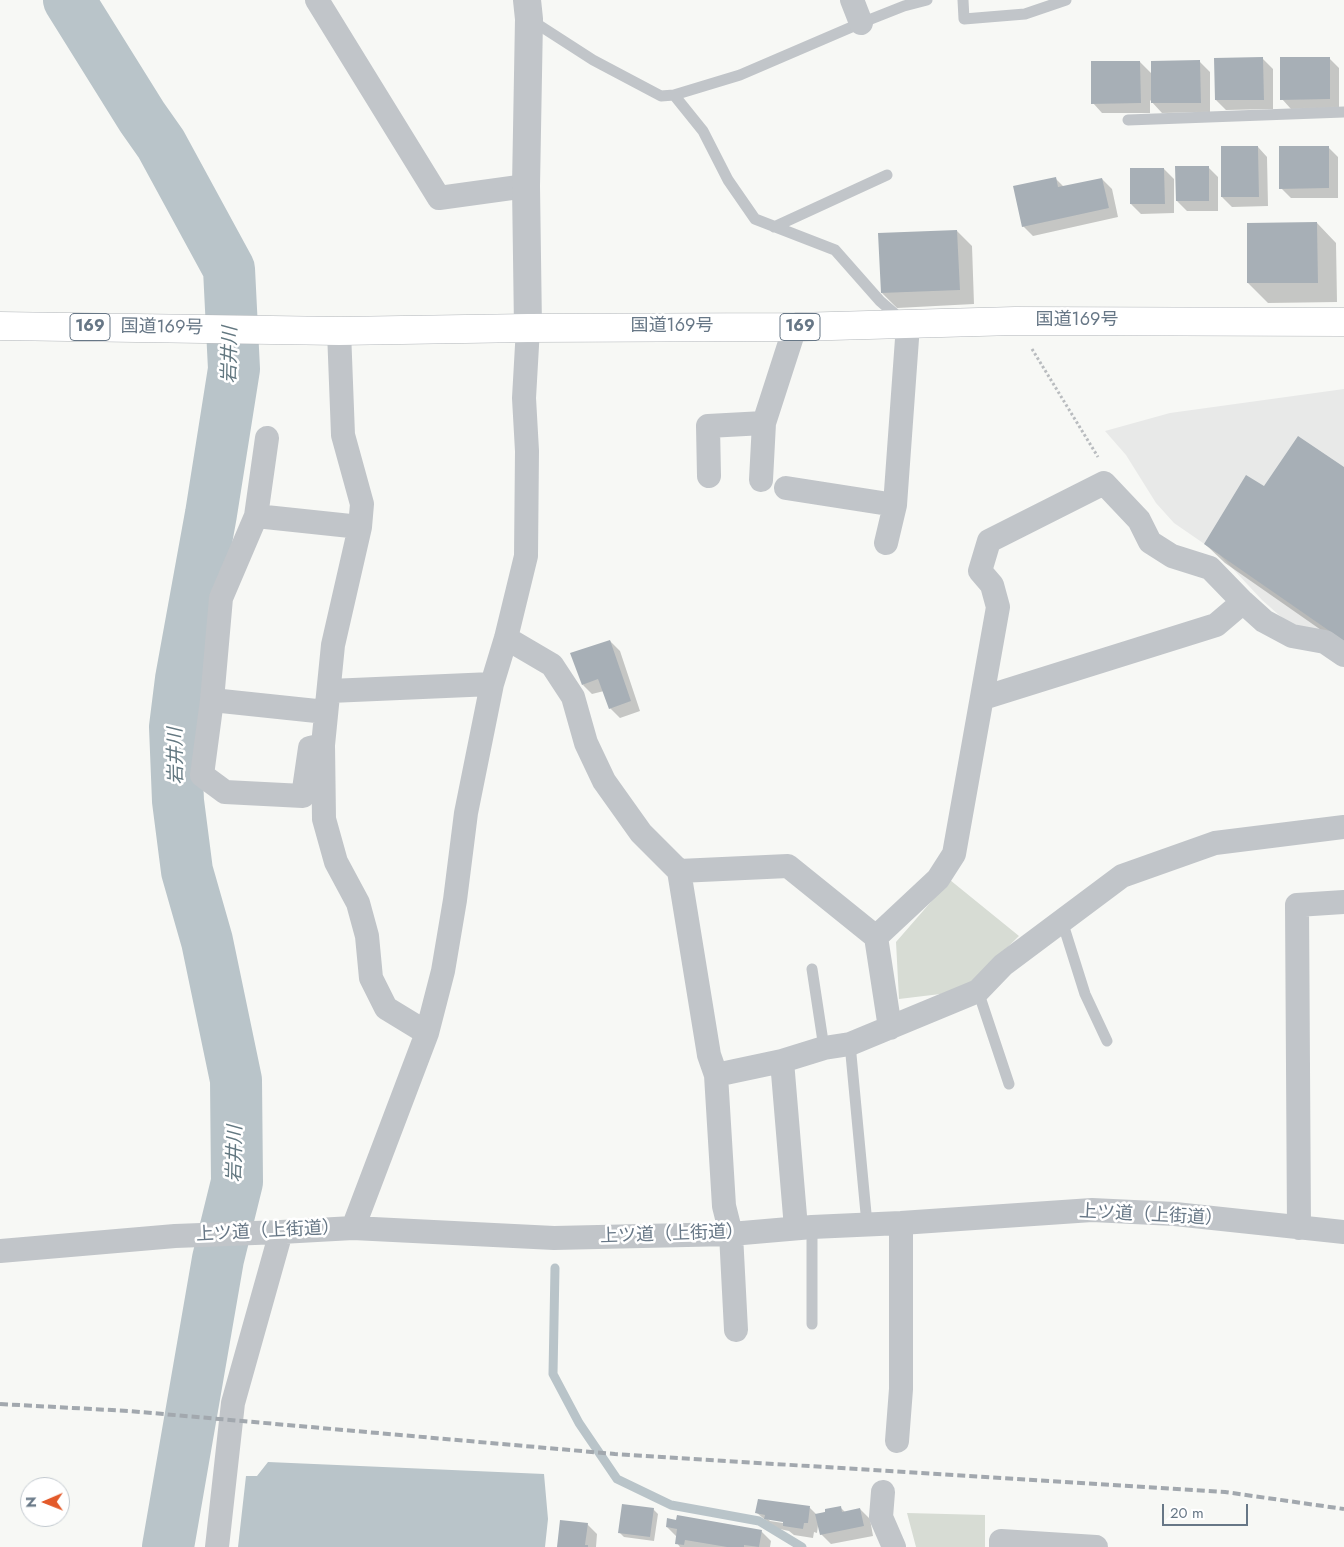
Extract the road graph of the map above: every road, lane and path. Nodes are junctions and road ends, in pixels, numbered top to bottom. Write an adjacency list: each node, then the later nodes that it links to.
1 (317, 0): 12 (street)
2 (852, 0): 7 (street)
3 (927, 0): 7 (lane)
4 (963, 0): 5 (lane)
5 (1066, 0)
6 (528, 10): 8 (lane); 12 (street)
7 (861, 23): 8 (lane)
8 (674, 95): 13 (lane)
9 (1344, 112): 10 (lane)
10 (1128, 120)
11 (887, 175): 13 (lane)
12 (526, 186): 19 (street)
13 (774, 227): 16 (lane)
14 (1015, 321): 15 (highway, 国道169号 / 169); 16 (highway, 国道169号 / 169); 25 (path)
15 (1344, 322)
16 (908, 325): 18 (highway, 国道169号 / 169); 27 (street)
17 (0, 326): 20 (highway, 国道169号 / 169)
18 (795, 327): 19 (highway, 国道169号 / 169); 21 (street)
19 (528, 328): 20 (highway, 国道169号 / 169); 32 (street)
20 (339, 331): 29 (street)
21 (764, 424): 23 (street); 24 (street)
22 (267, 438): 28 (street)
23 (709, 476)
24 (761, 480)
25 (1104, 483): 31 (street); 35 (street)
26 (786, 488): 27 (street)
27 (895, 505): 30 (street)
28 (256, 516): 29 (street); 36 (street)
29 (360, 527): 37 (street)
30 (886, 543)
31 (1242, 602): 33 (street); 35 (street)
32 (506, 638): 34 (street); 40 (street)
33 (1344, 655)
34 (492, 684): 37 (street); 47 (street)
35 (983, 698): 43 (street)
36 (212, 700): 37 (street); 38 (street)
37 (328, 702): 38 (street)
38 (323, 745): 47 (street)
39 (1344, 827): 42 (street)
40 (679, 871): 43 (street); 52 (street)
41 (1344, 902): 58 (street)
42 (1062, 921): 45 (street); 48 (lane)
43 (876, 937): 46 (street)
44 (812, 969): 50 (lane)
45 (978, 991): 46 (street); 53 (lane)
46 (890, 1028): 49 (street)
47 (427, 1033): 56 (street)
48 (1107, 1041)
49 (850, 1044): 50 (street); 54 (lane)
50 (824, 1048): 51 (street)
51 (782, 1060): 52 (street); 57 (street)
52 (716, 1075): 61 (street)
53 (1008, 1084)
54 (868, 1224): 55 (street, 上ツ道（上街道）); 57 (street, 上ツ道（上街道）)
55 (901, 1224): 58 (street, 上ツ道（上街道）); 65 (street)
56 (353, 1228): 59 (street, 上ツ道（上街道）); 61 (street, 上ツ道（上街道）)
57 (804, 1228): 61 (street, 上ツ道（上街道）); 63 (lane)
58 (1299, 1228): 60 (street, 上ツ道（上街道）)
59 (282, 1232): 62 (street, 上ツ道（上街道）); 67 (street)
60 (1344, 1232)
61 (731, 1234): 64 (street)
62 (0, 1251)
63 (812, 1324)
64 (736, 1330)
65 (897, 1441)
66 (883, 1492): 68 (street)
67 (217, 1547)
68 (894, 1547)
69 (1001, 1547): 70 (street)
70 (1096, 1547)

